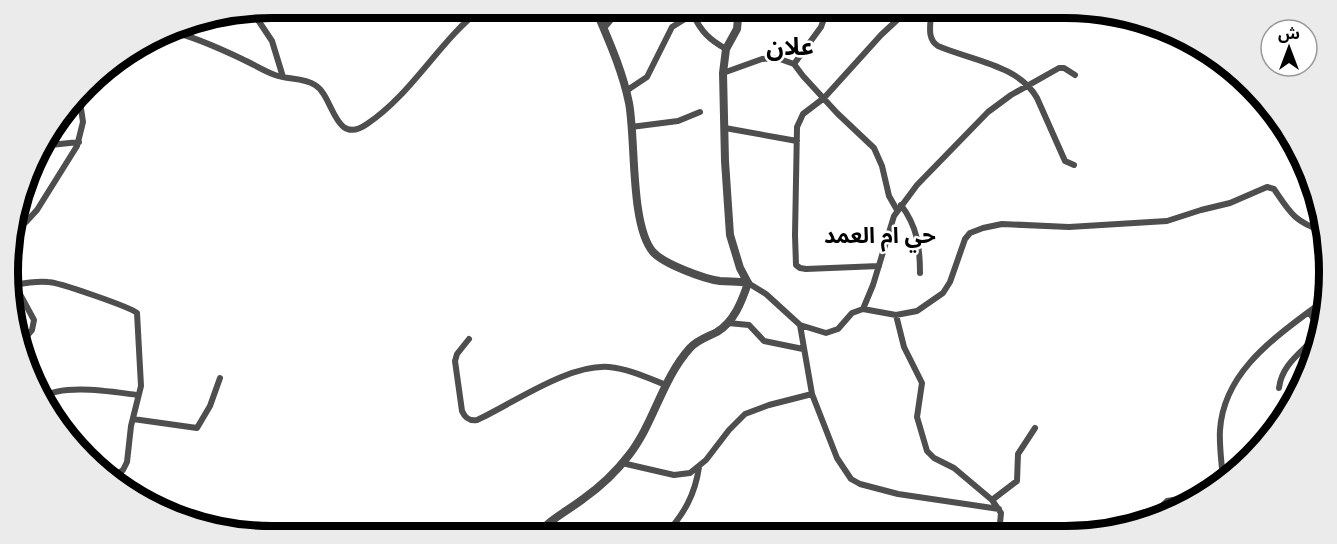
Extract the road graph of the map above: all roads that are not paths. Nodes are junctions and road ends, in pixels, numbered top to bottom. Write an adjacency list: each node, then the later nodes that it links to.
1 (470, 18): 17 (street)
2 (600, 18): 11 (street)
3 (612, 18): 11 (street)
4 (687, 18): 19 (street)
5 (695, 18): 13 (street)
6 (738, 18): 13 (street)
7 (824, 18): 14 (street)
8 (899, 18): 20 (street)
9 (931, 18): 18 (street)
10 (257, 19): 17 (street)
11 (604, 28): 19 (street)
12 (181, 35): 17 (street)
13 (726, 49): 15 (street)
14 (794, 64): 15 (street); 20 (street)
15 (723, 74): 24 (street)
16 (1075, 75): 18 (street)
17 (283, 77)
18 (1027, 85): 28 (street); 29 (street)
19 (626, 91): 23 (street)
20 (824, 98): 25 (street); 29 (street)
21 (81, 105): 26 (street)
22 (700, 112): 23 (street)
23 (631, 127): 34 (street)
24 (725, 128): 25 (street); 34 (street)
25 (797, 141): 32 (street)
26 (79, 142): 27 (street); 30 (street)
27 (52, 145)
28 (1074, 165)
29 (899, 207): 32 (street); 33 (street)
30 (23, 224)
31 (1315, 228): 40 (street)
32 (879, 266): 38 (street)
33 (920, 273)
34 (748, 283): 42 (street); 43 (street)
35 (19, 284): 53 (street)
36 (19, 296): 44 (street)
37 (1317, 306): 39 (street)
38 (863, 309): 40 (street); 43 (street)
39 (1309, 312): 41 (street); 58 (street)
40 (896, 315): 61 (street)
41 (1314, 320)
42 (728, 323): 47 (street); 49 (street)
43 (800, 325): 47 (street)
44 (27, 336)
45 (469, 339): 49 (street)
46 (1308, 344): 50 (street)
47 (803, 350): 52 (street)
48 (220, 378): 54 (street)
49 (666, 385): 56 (street)
50 (1279, 388)
51 (49, 394): 53 (street)
52 (812, 394): 57 (street); 63 (street)
53 (138, 395): 54 (street)
54 (133, 419): 59 (street)
55 (1035, 428): 61 (street)
56 (622, 463): 57 (street); 64 (street)
57 (699, 467): 65 (street)
58 (1223, 472)
59 (117, 474)
60 (1181, 498): 62 (street)
61 (992, 500): 63 (street)
62 (1160, 508)
63 (999, 509): 66 (street)
64 (546, 525)
65 (672, 526)
66 (1000, 526)

